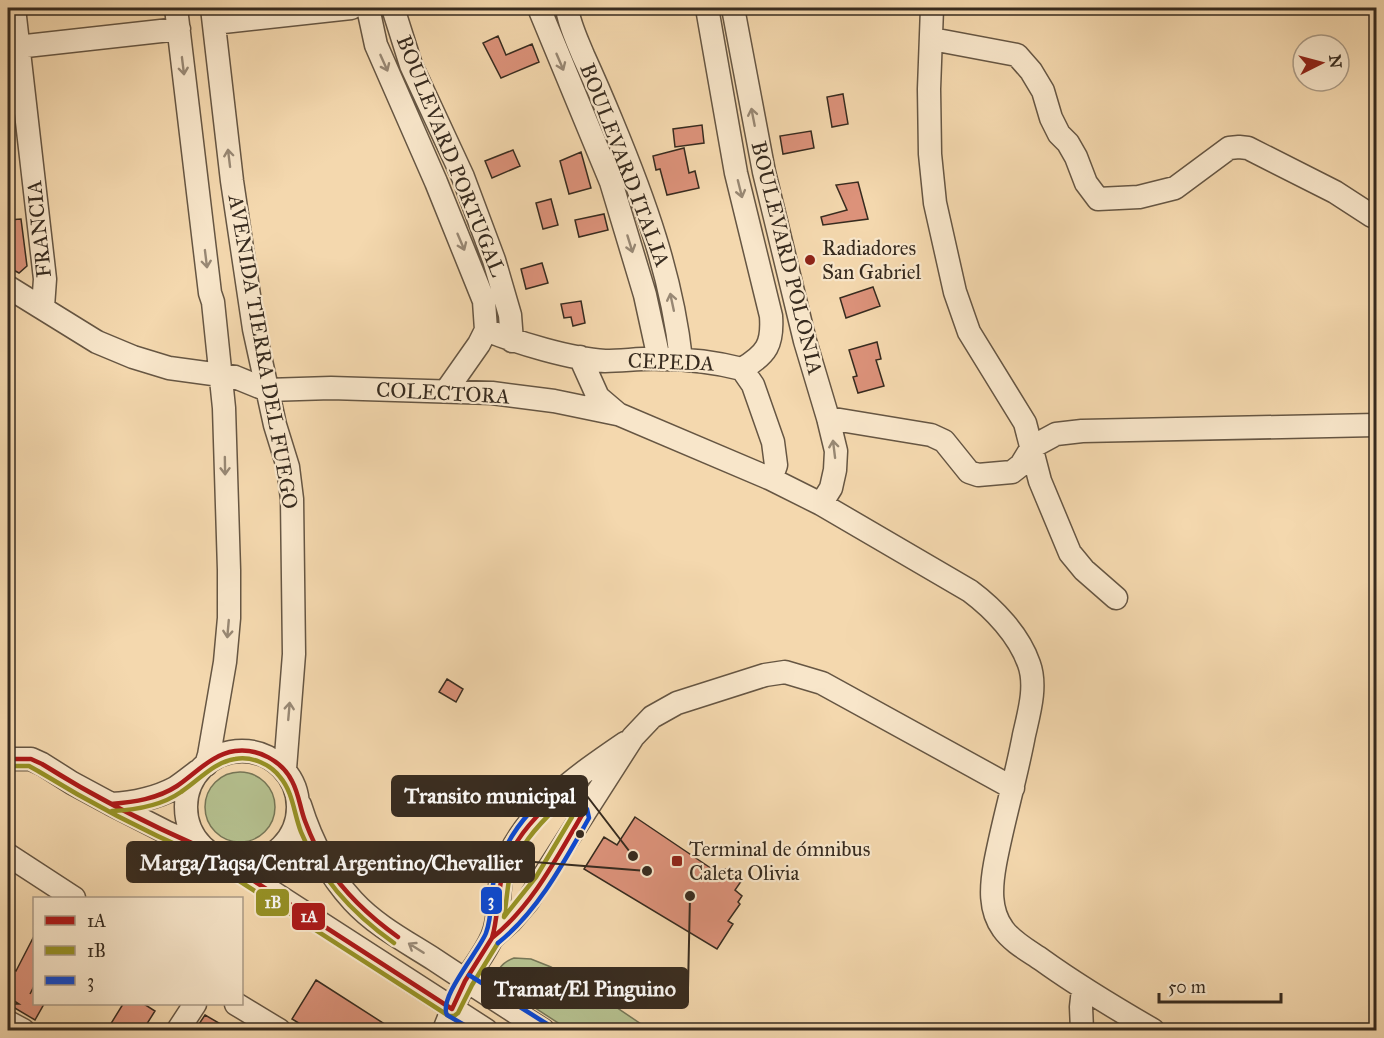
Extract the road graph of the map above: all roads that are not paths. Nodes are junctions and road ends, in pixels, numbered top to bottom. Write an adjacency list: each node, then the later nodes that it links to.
1 (14, 8): 13 (street, FRANCIA)
2 (351, 8): 10 (street)
3 (368, 8): 17 (street, BOULEVARD PORTUGAL, one-way to 17)
4 (393, 8): 18 (street, BOULEVARD PORTUGAL)
5 (539, 8): 20 (street, BOULEVARD ITALIA, one-way to 20)
6 (567, 8): 20 (street, BOULEVARD ITALIA, one-way to 6)
7 (707, 8): 21 (street, BOULEVARD POLONIA, one-way to 21)
8 (733, 8): 26 (street, BOULEVARD POLONIA, one-way to 8)
9 (932, 8): 12 (street)
10 (213, 15): 23 (street, AVENIDA TIERRA DEL FUEGO, one-way to 10)
11 (178, 18): 13 (street); 22 (street, AVENIDA TIERRA DEL FUEGO, one-way to 22)
12 (932, 39): 14 (street); 28 (street)
13 (13, 47): 16 (street, FRANCIA)
14 (1377, 216)
15 (8, 287): 16 (street)
16 (43, 307): 22 (street)
17 (486, 330): 18 (street, CEPEDA); 24 (street)
18 (512, 341): 19 (street, CEPEDA)
19 (580, 357): 20 (street, CEPEDA); 25 (street)
20 (670, 359): 21 (street, CEPEDA)
21 (742, 369): 29 (street, CEPEDA)
22 (219, 374): 23 (street); 34 (street, AVENIDA TIERRA DEL FUEGO, one-way to 34)
23 (267, 390): 24 (street, COLECTORA); 35 (street, AVENIDA TIERRA DEL FUEGO, one-way to 23)
24 (446, 391): 25 (street, COLECTORA)
25 (618, 414): 29 (street)
26 (828, 418): 28 (street); 30 (street, BOULEVARD POLONIA, one-way to 26)
27 (1377, 425): 28 (street)
28 (1032, 447): 31 (street)
29 (771, 480): 30 (street)
30 (821, 504): 36 (street)
31 (1116, 598)
32 (633, 737): 36 (street); 37 (street); 40 (street)
33 (8, 759): 39 (street)
34 (203, 767): 35 (street); 39 (street); 41 (street)
35 (285, 769): 38 (street)
36 (1014, 788): 49 (street)
37 (557, 796): 40 (street); 44 (street)
38 (298, 801): 43 (street); 48 (street, one-way to 38)
39 (111, 804): 41 (street)
40 (582, 815): 46 (street)
41 (203, 848): 43 (street)
42 (8, 855): 45 (street)
43 (225, 861): 51 (street)
44 (501, 882): 46 (street); 47 (street)
45 (72, 897)
46 (528, 901): 47 (street)
47 (492, 938): 48 (street)
48 (465, 981): 51 (street); 59 (street)
49 (1083, 989): 60 (street); 61 (street)
50 (194, 1005): 55 (street)
51 (452, 1009): 57 (street); 58 (street)
52 (246, 1016): 56 (street)
53 (8, 1022): 54 (street)
54 (23, 1030)
55 (178, 1030)
56 (279, 1030)
57 (444, 1030)
58 (486, 1030)
59 (543, 1030)
60 (1082, 1030)
61 (1153, 1030)

